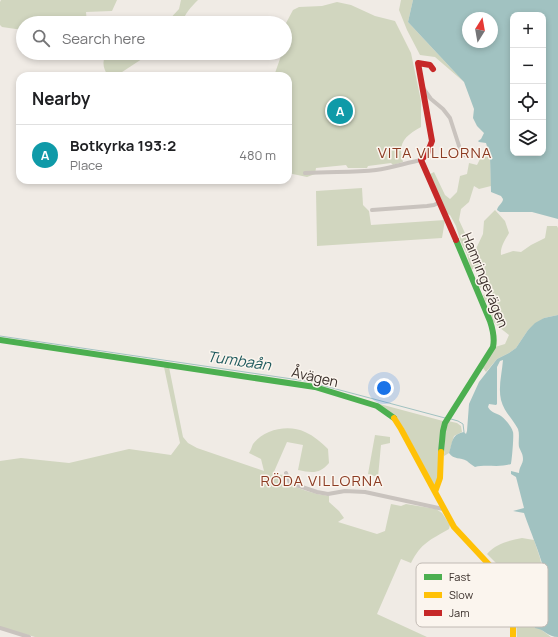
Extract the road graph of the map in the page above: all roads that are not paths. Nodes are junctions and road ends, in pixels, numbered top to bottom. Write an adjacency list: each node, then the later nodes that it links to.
1 (433, 69): 2 (street)
2 (423, 88): 3 (street); 4 (street)
3 (464, 155)
4 (421, 160): 5 (street); 6 (street, Hamringevägen)
5 (305, 173)
6 (440, 202): 7 (street); 10 (street, Hamringevägen)
7 (372, 210)
8 (0, 340): 10 (street, Åvägen)
9 (286, 473): 11 (street)
10 (435, 492): 11 (street)
11 (443, 509): 12 (street)
12 (488, 563)
13 (0, 628): 14 (street)
14 (28, 637)

